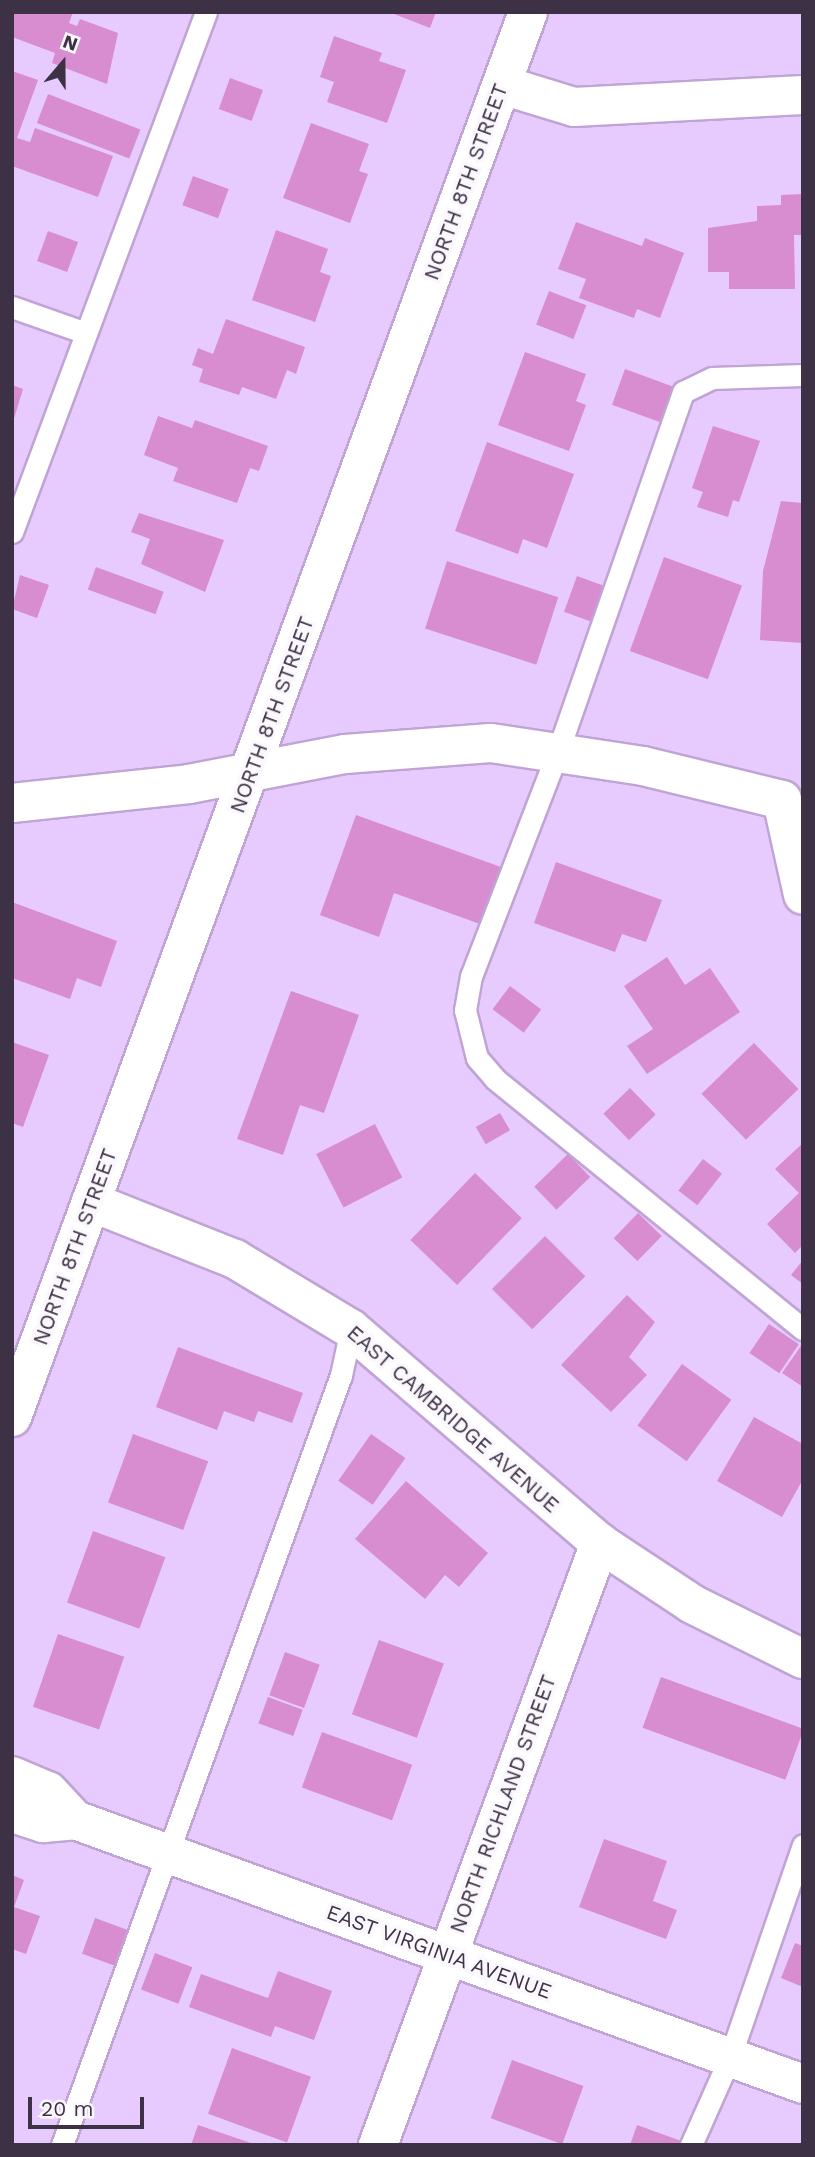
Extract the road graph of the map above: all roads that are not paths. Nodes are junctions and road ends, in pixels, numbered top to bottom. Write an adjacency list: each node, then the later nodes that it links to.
1 (206, 12): 6 (lane)
2 (528, 12): 3 (street, NORTH 8TH STREET)
3 (502, 85): 4 (street); 10 (street, NORTH 8TH STREET)
4 (803, 95)
5 (12, 307): 6 (lane)
6 (86, 333): 8 (lane)
7 (803, 375): 9 (lane)
8 (12, 532)
9 (558, 751): 10 (street); 11 (street); 15 (lane)
10 (251, 772): 12 (street); 14 (street, NORTH 8TH STREET)
11 (792, 792): 13 (street)
12 (12, 803)
13 (803, 895)
14 (91, 1202): 16 (street, EAST CAMBRIDGE AVENUE); 17 (street, NORTH 8TH STREET)
15 (803, 1328)
16 (351, 1329): 18 (street, EAST CAMBRIDGE AVENUE); 24 (lane)
17 (12, 1417)
18 (600, 1543): 19 (street, EAST CAMBRIDGE AVENUE); 25 (street, NORTH RICHLAND STREET)
19 (803, 1660)
20 (12, 1776): 22 (street, EAST VIRGINIA AVENUE)
21 (12, 1813): 22 (street, EAST VIRGINIA AVENUE)
22 (75, 1820): 24 (street, EAST VIRGINIA AVENUE)
23 (803, 1845): 26 (lane)
24 (167, 1854): 25 (street, EAST VIRGINIA AVENUE); 28 (lane)
25 (447, 1955): 26 (street, EAST VIRGINIA AVENUE); 29 (street, NORTH RICHLAND STREET)
26 (730, 2057): 27 (street, EAST VIRGINIA AVENUE); 30 (lane)
27 (803, 2084)
28 (62, 2145)
29 (378, 2145)
30 (691, 2145)

